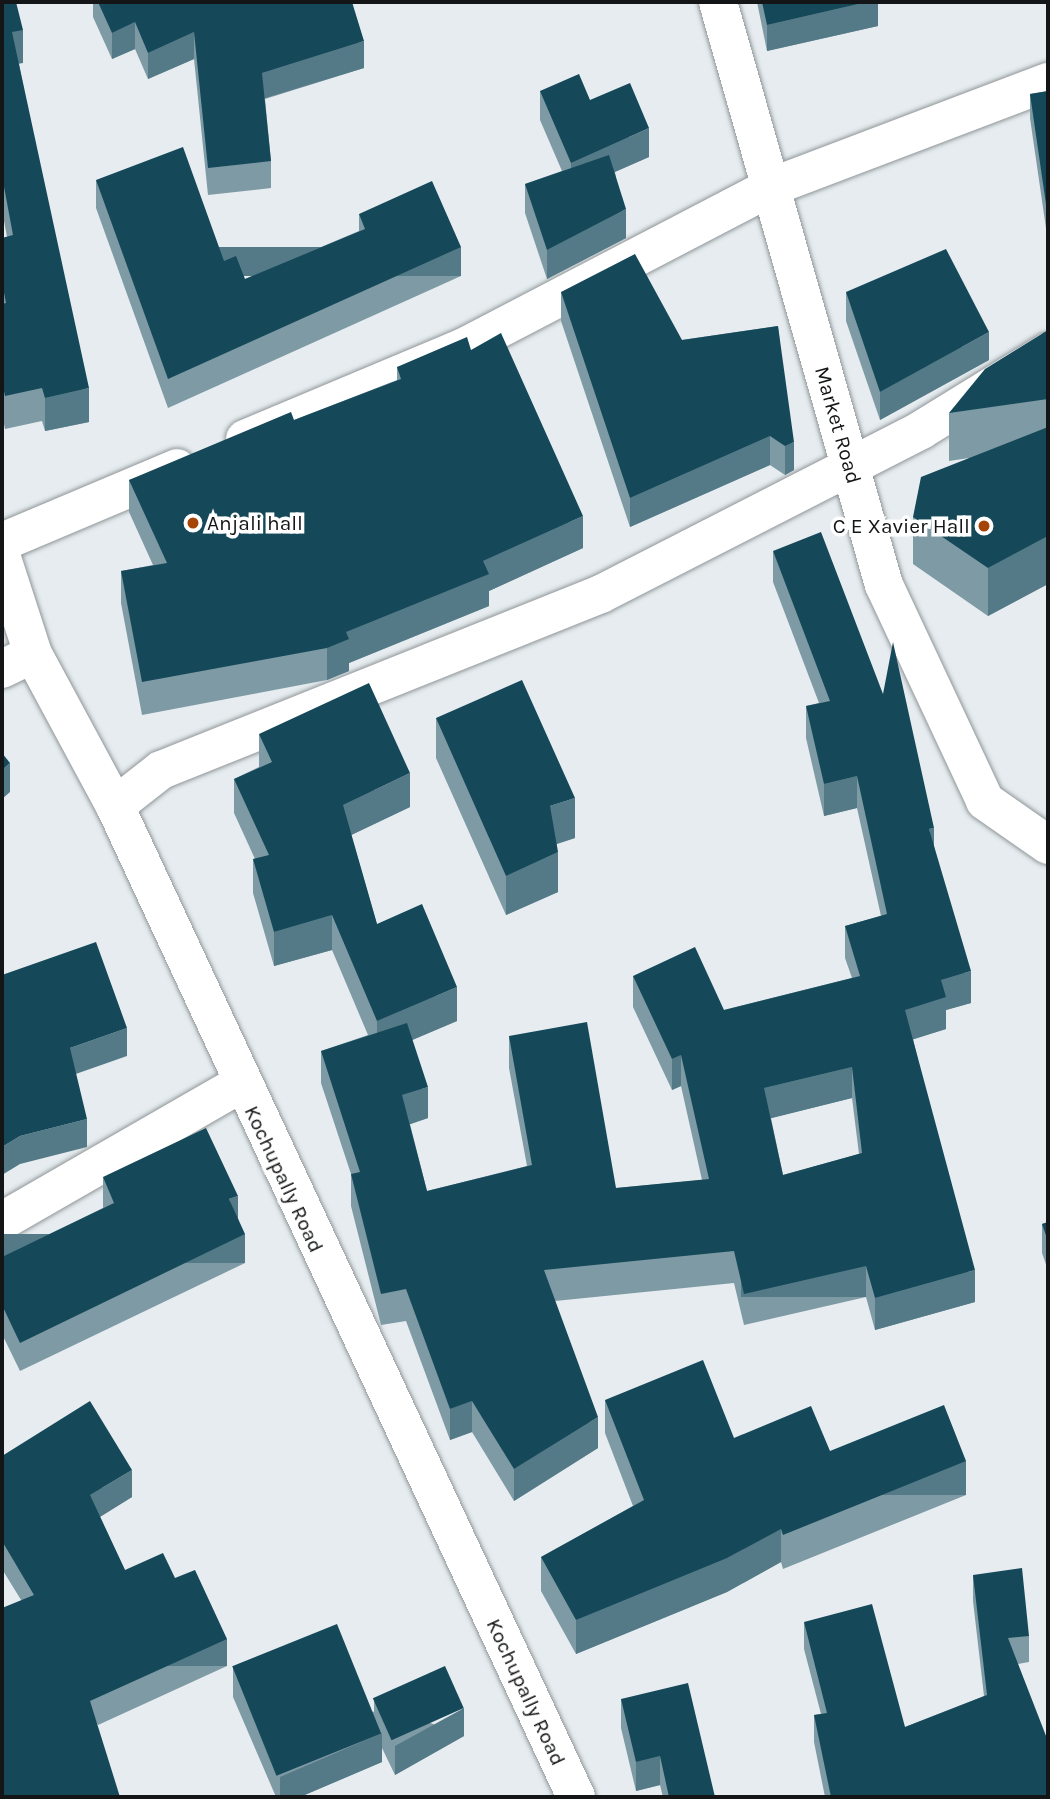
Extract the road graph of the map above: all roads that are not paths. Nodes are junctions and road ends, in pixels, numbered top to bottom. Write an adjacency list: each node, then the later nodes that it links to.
1 (718, 2): 3 (street, Market Road)
2 (1048, 82): 3 (street)
3 (771, 187): 5 (street, Market Road); 6 (street)
4 (1048, 352): 5 (street)
5 (849, 466): 9 (street); 10 (street, Market Road)
6 (2, 541)
7 (2, 558): 8 (street, Kochupally Road)
8 (17, 661): 9 (street, Kochupally Road)
9 (115, 806): 11 (street, Kochupally Road)
10 (1048, 845)
11 (240, 1084): 12 (street); 13 (street, Kochupally Road)
12 (2, 1221)
13 (576, 1797)

